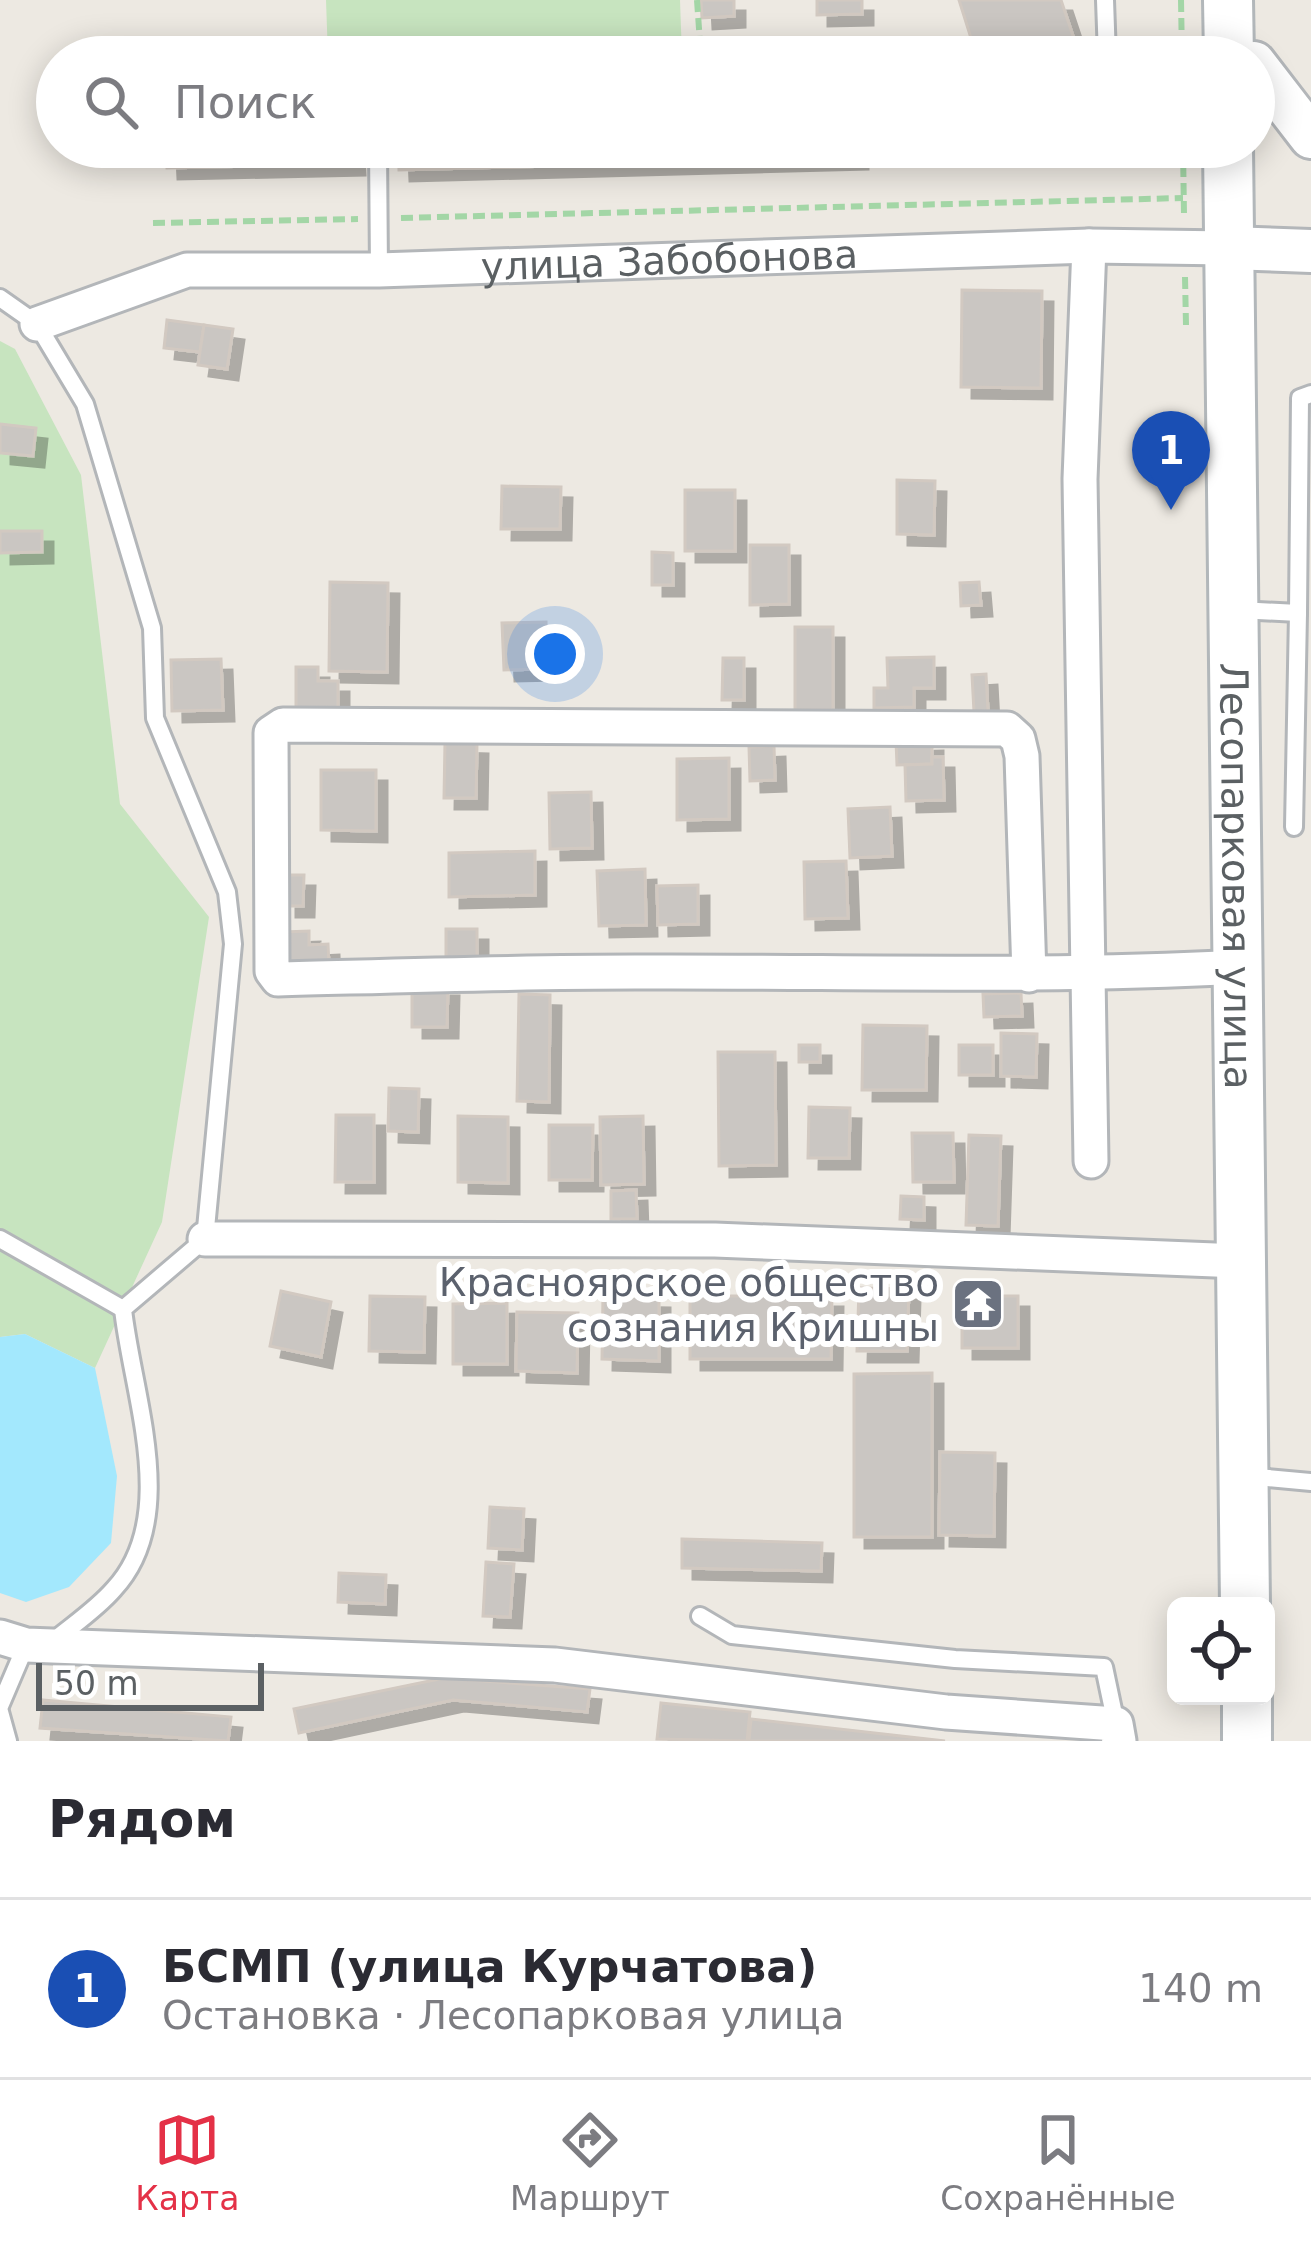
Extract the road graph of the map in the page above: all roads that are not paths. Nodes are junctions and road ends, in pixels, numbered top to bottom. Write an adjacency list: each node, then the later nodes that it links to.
1 (1105, 0): 3 (lane)
2 (1228, 3): 4 (main road); 5 (street)
3 (1106, 36)
4 (1228, 36)
5 (1242, 36)
6 (1275, 90): 7 (street)
7 (1311, 137)
8 (378, 168): 13 (lane)
9 (1228, 168): 11 (main road, Лесопарковая улица)
10 (1089, 246): 11 (street, улица Забобонова); 13 (street, улица Забобонова); 22 (street)
11 (1228, 248): 12 (street, улица Забобонова); 17 (main road, Лесопарковая улица)
12 (1311, 251)
13 (379, 270): 15 (street, улица Забобонова)
14 (0, 298): 15 (lane)
15 (37, 325): 24 (lane)
16 (1311, 394): 18 (lane)
17 (1232, 609): 18 (lane); 20 (main road, Лесопарковая улица)
18 (1298, 613): 19 (lane)
19 (1294, 827)
20 (1239, 967): 22 (street); 26 (main road, Лесопарковая улица)
21 (1029, 975): 21 (street); 22 (street)
22 (1087, 975): 23 (street)
23 (1091, 1162)
24 (205, 1238): 26 (street); 27 (lane)
25 (0, 1239): 27 (lane)
26 (1240, 1261): 28 (main road, Лесопарковая улица)
27 (123, 1310): 32 (lane)
28 (1243, 1475): 29 (lane); 30 (main road, Лесопарковая улица)
29 (1311, 1482)
30 (1245, 1597)
31 (700, 1616): 35 (lane)
32 (25, 1643): 34 (lane); 35 (street)
33 (1247, 1705): 37 (main road)
34 (0, 1709): 36 (lane)
35 (1117, 1732)
36 (8, 1741)
37 (1247, 1741)

